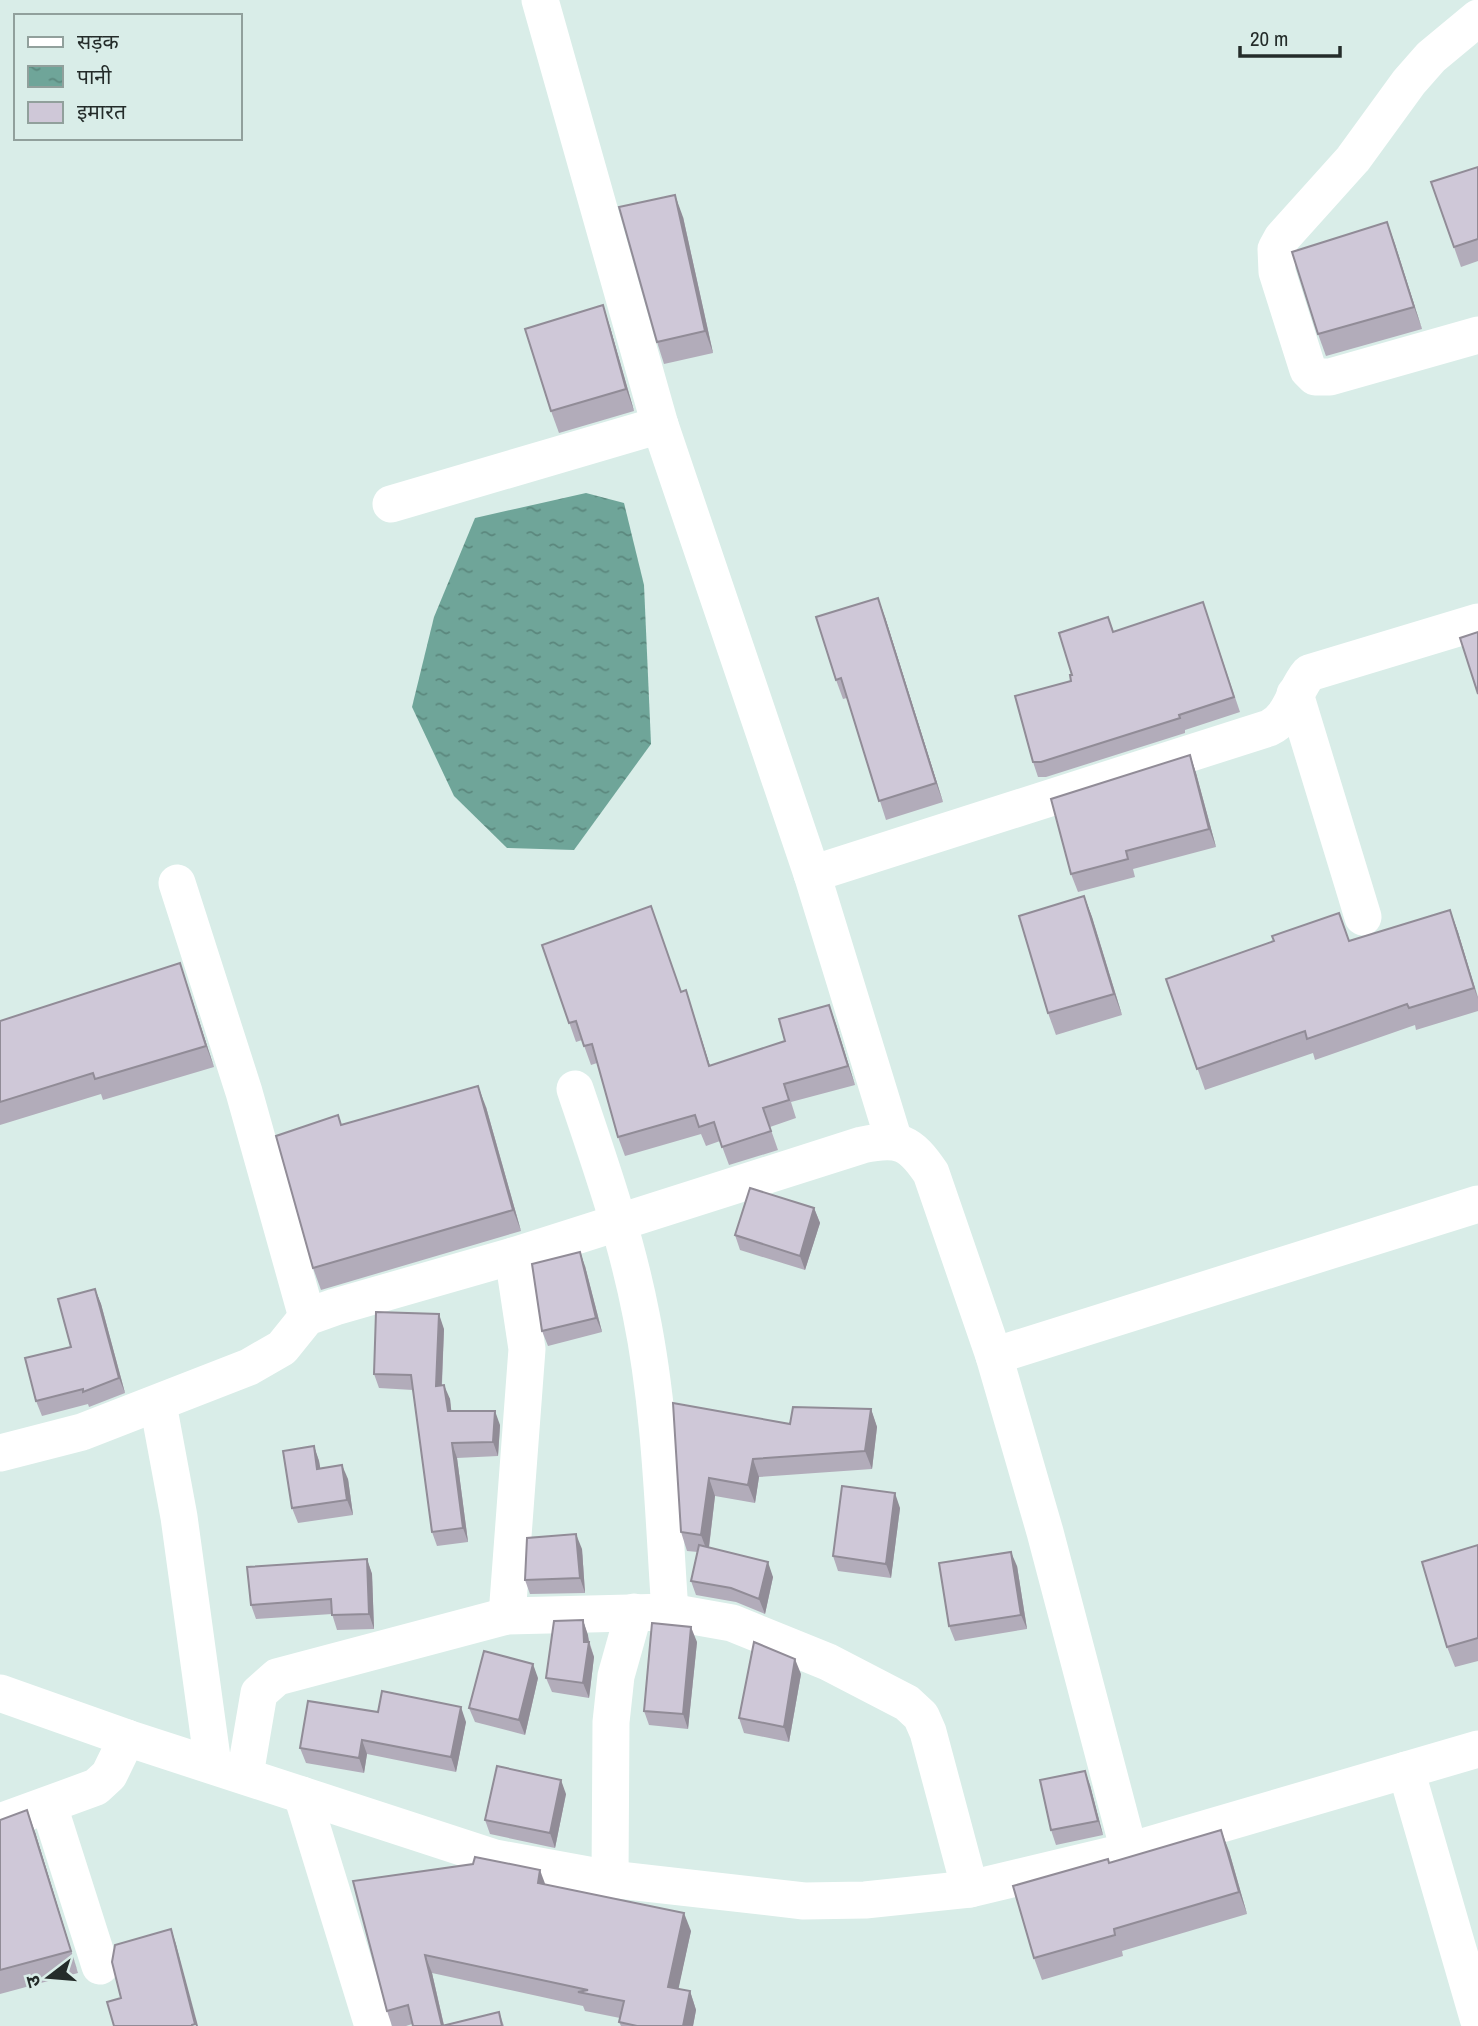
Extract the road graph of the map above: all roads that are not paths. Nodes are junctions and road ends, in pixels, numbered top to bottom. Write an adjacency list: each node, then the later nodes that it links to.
1 (540, 0): 4 (street)
2 (1478, 18): 3 (street)
3 (1478, 335)
4 (660, 425): 5 (street); 8 (street)
5 (391, 504)
6 (1478, 622): 7 (street)
7 (1295, 694): 8 (street); 10 (street)
8 (812, 873): 12 (street)
9 (177, 883): 16 (street)
10 (1363, 917)
11 (575, 1089): 14 (street)
12 (894, 1141): 14 (street); 17 (street)
13 (1478, 1204): 17 (street)
14 (620, 1223): 15 (street); 21 (street)
15 (513, 1256): 16 (street); 22 (street)
16 (307, 1318): 18 (street)
17 (994, 1356): 31 (street)
18 (158, 1404): 19 (street); 26 (street)
19 (0, 1453)
20 (634, 1612): 21 (street); 22 (street); 32 (street)
21 (670, 1612): 33 (street)
22 (507, 1616): 26 (street)
23 (0, 1693): 24 (street)
24 (127, 1738): 26 (street); 29 (street)
25 (1478, 1749): 27 (street)
26 (229, 1770): 28 (street)
27 (1406, 1770): 31 (street); 35 (street)
28 (302, 1795): 32 (street); 36 (street)
29 (49, 1806): 30 (street); 34 (street)
30 (0, 1822)
31 (1129, 1851): 33 (street)
32 (610, 1879): 33 (street)
33 (970, 1889)
34 (100, 1966)
35 (1478, 2018)
36 (373, 2026)

